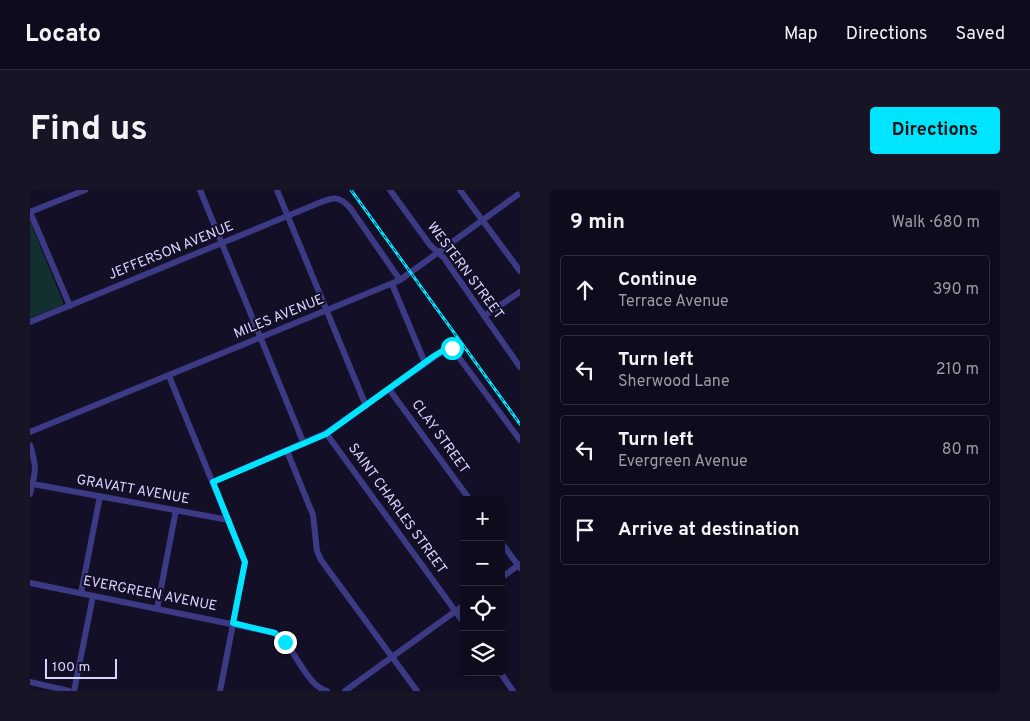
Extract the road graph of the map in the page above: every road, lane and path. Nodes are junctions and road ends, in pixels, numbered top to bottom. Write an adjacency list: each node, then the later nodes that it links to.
1 (85, 190): 7 (street)
2 (200, 190): 10 (street)
3 (277, 190): 8 (street)
4 (390, 190): 11 (street, WESTERN STREET)
5 (460, 190): 9 (street)
6 (520, 194): 9 (street, MILES AVENUE)
7 (30, 212): 16 (street)
8 (288, 217): 10 (street, JEFFERSON AVENUE); 13 (street, JEFFERSON AVENUE); 17 (street)
9 (482, 221): 11 (street, MILES AVENUE); 12 (street)
10 (222, 243): 16 (street, JEFFERSON AVENUE); 20 (street)
11 (439, 253): 13 (street, MILES AVENUE); 18 (street, WESTERN STREET)
12 (520, 271)
13 (400, 280): 14 (street, MILES AVENUE)
14 (392, 284): 17 (street, MILES AVENUE); 21 (street)
15 (520, 292): 18 (street)
16 (70, 306): 19 (street, JEFFERSON AVENUE)
17 (327, 312): 20 (street, MILES AVENUE); 25 (street)
18 (484, 316): 22 (street, WESTERN STREET)
19 (30, 322)
20 (261, 338): 23 (street, MILES AVENUE); 30 (street)
21 (425, 363): 24 (street); 28 (street)
22 (520, 367)
23 (169, 376): 26 (street, MILES AVENUE); 32 (street)
24 (389, 389): 25 (street); 36 (street, CLAY STREET)
25 (366, 406): 27 (street)
26 (30, 432)
27 (326, 434): 30 (street); 47 (street, SAINT CHARLES STREET)
28 (520, 440)
29 (30, 444): 33 (street)
30 (304, 444): 31 (street)
31 (287, 452): 32 (street); 50 (street)
32 (213, 482): 38 (street)
33 (33, 484): 34 (street); 35 (street, GRAVATT AVENUE)
34 (30, 494)
35 (100, 496): 37 (street, GRAVATT AVENUE); 43 (street)
36 (467, 496)
37 (176, 510): 38 (street, GRAVATT AVENUE); 46 (street)
38 (229, 520): 49 (street)
39 (505, 547): 40 (street)
40 (519, 566): 41 (street)
41 (505, 575)
42 (30, 583): 43 (street, EVERGREEN AVENUE)
43 (81, 593): 44 (street, EVERGREEN AVENUE)
44 (93, 596): 46 (street, EVERGREEN AVENUE); 54 (street)
45 (460, 608): 47 (street)
46 (157, 609): 49 (street, EVERGREEN AVENUE)
47 (455, 611): 48 (street, SAINT CHARLES STREET); 50 (street)
48 (460, 618)
49 (233, 623): 55 (street); 56 (street, EVERGREEN AVENUE)
50 (392, 658): 57 (street); 58 (street)
51 (503, 676): 59 (street)
52 (30, 682): 53 (street)
53 (69, 691)
54 (74, 691)
55 (220, 691)
56 (327, 691)
57 (345, 691)
58 (417, 691)
59 (513, 691)

